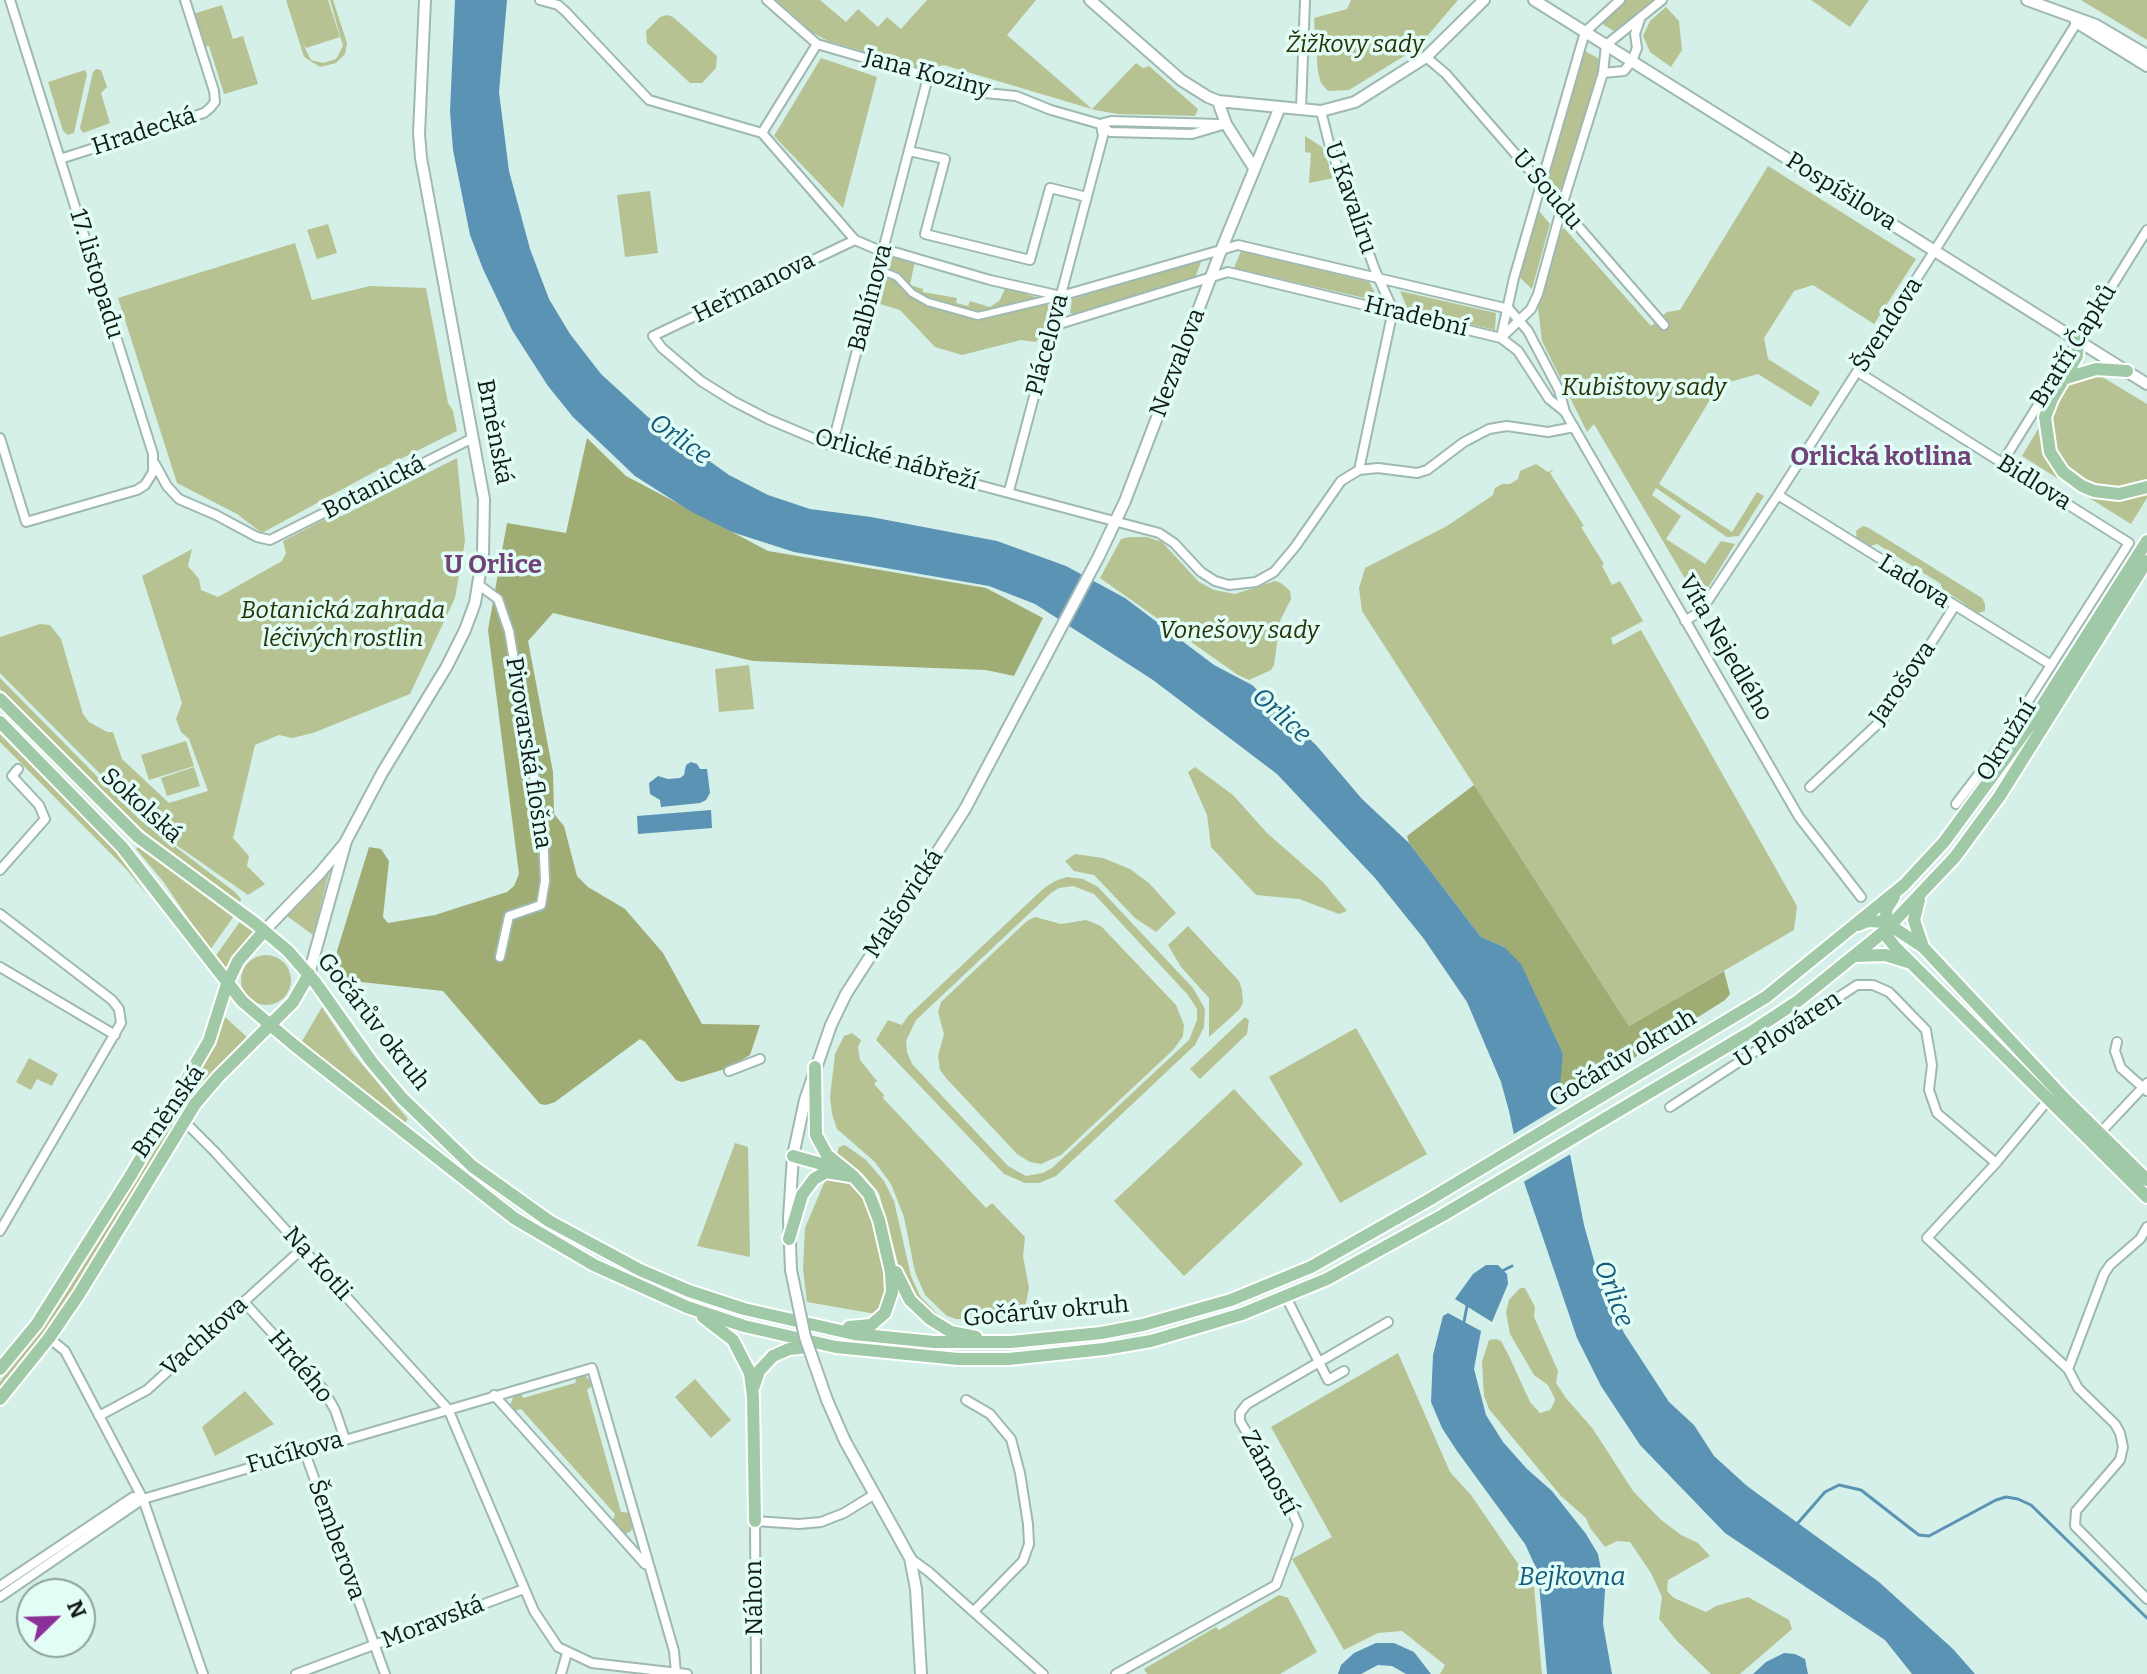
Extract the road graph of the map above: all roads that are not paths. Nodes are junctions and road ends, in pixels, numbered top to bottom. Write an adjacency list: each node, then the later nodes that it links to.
1 (10, 0): 33 (street, 17. listopadu)
2 (185, 0): 33 (street, Hradecká)
3 (425, 0): 63 (street, Brněnská)
4 (540, 0): 13 (street)
5 (767, 0): 17 (street, Jana Koziny)
6 (1090, 0): 25 (street)
7 (1305, 0): 27 (street)
8 (1484, 0): 20 (street)
9 (1534, 0): 16 (street, Pospíšilova)
10 (1620, 0): 16 (street)
11 (1662, 0): 14 (street)
12 (2027, 0): 15 (street)
13 (561, 2): 31 (street)
14 (1641, 19): 18 (street); 21 (street)
15 (2078, 20): 19 (street); 22 (street); 42 (street, Švendova)
16 (1585, 32): 18 (street, Pospíšilova); 35 (street)
17 (817, 44): 24 (street, Jana Koziny); 31 (street)
18 (1606, 45): 21 (street, Pospíšilova); 23 (street, Hradební)
19 (2147, 55)
20 (1426, 57): 28 (street); 35 (street, U Soudu)
21 (1632, 61): 23 (street); 42 (street, Pospíšilova)
22 (2147, 66)
23 (1603, 73): 37 (street, Hradební)
24 (928, 77): 29 (street, Jana Koziny); 32 (street, Balbínova)
25 (1218, 101): 26 (street); 30 (street)
26 (1280, 107): 27 (street); 34 (street, Nezvalova)
27 (1301, 109): 28 (street)
28 (1321, 111): 46 (street, U Kavalíru)
29 (1100, 124): 30 (street, Jana Koziny); 36 (street, Plácelova)
30 (1226, 124): 34 (street)
31 (762, 133): 39 (street, Hradební)
32 (909, 151): 41 (street, Balbínova); 43 (street, Balbínova)
33 (60, 159): 66 (street, 17. listopadu)
34 (1254, 168): 40 (street, Nezvalova)
35 (1541, 184): 37 (street, U Soudu); 48 (street)
36 (1087, 197): 43 (street, Plácelova); 47 (street, Plácelova)
37 (1561, 208): 50 (street, Hradební); 51 (street, U Soudu)
38 (2147, 230): 55 (street, Bratří Čapků)
39 (855, 240): 41 (street, Hradební); 53 (street, Heřmanova)
40 (1222, 248): 45 (street, Nezvalova); 46 (street, Hradební); 47 (street, Hradební)
41 (884, 250): 47 (street, Hradební); 64 (street, Balbínova)
42 (1935, 250): 55 (street, Pospíšilova); 57 (street, Švendova)
43 (1015, 257)
44 (885, 272): 47 (street, Hradební)
45 (1211, 278): 49 (street, Hradební); 52 (street, Hradební); 71 (street, Nezvalova)
46 (1379, 279): 48 (street, Hradební); 49 (street, U Kavalíru)
47 (1061, 296): 52 (street, Plácelova)
48 (1509, 309): 50 (street, Víta Nejedlého); 54 (street)
49 (1393, 311): 54 (street, Hradební); 67 (street)
50 (1521, 321): 54 (street, Hradební); 60 (street, Víta Nejedlého)
51 (1664, 325)
52 (1053, 326): 69 (street, Plácelova)
53 (653, 336): 64 (street, Orlické nábřeží)
54 (1501, 338): 60 (street, Víta Nejedlého)
55 (2078, 340): 56 (street, Pospíšilova); 58 (main road); 65 (street, Bratří Čapků)
56 (2127, 371): 58 (main road); 59 (street, Pospíšilova)
57 (1858, 372): 65 (street, Bidlova); 70 (street, Švendova)
58 (2063, 379): 68 (main road)
59 (2147, 384)
60 (1565, 412): 61 (street, Víta Nejedlého)
61 (1574, 427): 67 (street); 79 (street, Víta Nejedlého)
62 (0, 438): 66 (street)
63 (473, 438): 72 (street, Botanická); 76 (street, Brněnská)
64 (832, 446): 69 (street, Orlické nábřeží)
65 (2002, 463): 74 (street, Bidlova)
66 (155, 464): 72 (street, 17. listopadu)
67 (1359, 470): 71 (street)
68 (2147, 487)
69 (1009, 491): 71 (street, Orlické nábřeží)
70 (1778, 495): 77 (street, Ladova); 79 (street, Švendova)
71 (1117, 521): 80 (street, Nezvalova)
72 (275, 539)
73 (2147, 541): 78 (main road, Okružní)
74 (2129, 543): 81 (street, Okružní)
75 (2147, 561): 78 (main road, Okružní)
76 (479, 585): 87 (street, Brněnská); 98 (street, Pivovarská flošna)
77 (1954, 607): 81 (street, Ladova); 85 (street, Jarošova)
78 (2106, 616): 89 (main road, Okružní); 90 (main road, Okružní)
79 (1685, 621): 91 (street, Víta Nejedlého)
80 (1052, 646): 107 (street, Malšovická)
81 (2051, 665): 86 (street, Okružní)
82 (0, 699): 95 (main road, Sokolská)
83 (0, 722): 102 (main road, Sokolská)
84 (18, 769): 88 (street)
85 (1810, 787)
86 (1956, 804)
87 (346, 841): 95 (street, Brněnská); 101 (street, Brněnská)
88 (0, 870)
89 (1904, 885): 93 (main road); 94 (main road, Gočárův okruh)
90 (1921, 895): 93 (main road, Okružní); 96 (main road)
91 (1861, 897)
92 (0, 914): 104 (street)
93 (1887, 926): 94 (main road); 96 (main road); 97 (main road, Gočárův okruh); 99 (main road)
94 (1852, 928): 130 (main road, Gočárův okruh)
95 (264, 931): 101 (main road, Gočárův okruh); 102 (main road, Brněnská)
96 (1919, 943): 113 (main road)
97 (1856, 956): 99 (main road); 124 (main road, Gočárův okruh)
98 (500, 957)
99 (1914, 966): 110 (main road)
100 (0, 967): 104 (street)
101 (309, 974): 103 (main road, Brněnská); 128 (main road, Gočárův okruh)
102 (227, 984): 103 (main road, Gočárův okruh); 133 (main road, Brněnská)
103 (270, 1026): 112 (main road, Brněnská); 126 (main road, Gočárův okruh)
104 (115, 1035): 120 (street)
105 (2117, 1042): 109 (street)
106 (760, 1059): 108 (street)
107 (815, 1067): 114 (street, Malšovická); 117 (main road)
108 (729, 1071)
109 (2145, 1088): 113 (street)
110 (2049, 1099): 115 (street); 118 (main road)
111 (1670, 1107): 115 (street, U Plováren)
112 (184, 1121): 123 (street, Na Kotli); 129 (main road, Brněnská)
113 (2099, 1134): 116 (main road)
114 (793, 1156): 117 (main road); 121 (street, Malšovická)
115 (1996, 1163): 134 (street)
116 (2147, 1180)
117 (859, 1182): 121 (main road); 122 (main road)
118 (2147, 1197)
119 (2147, 1227): 134 (street)
120 (0, 1231)
121 (789, 1239): 144 (street, Malšovická, bridge)
122 (886, 1245): 128 (main road); 130 (main road)
123 (303, 1248): 125 (street, Vachkova); 140 (street, Na Kotli)
124 (1286, 1297): 131 (main road, Gočárův okruh); 132 (street)
125 (244, 1302): 141 (street, Vachkova); 142 (street, Hrdého)
126 (687, 1307): 131 (main road, Gočárův okruh); 137 (main road)
127 (1388, 1322): 132 (street, Zámostí)
128 (818, 1327): 130 (main road, Gočárův okruh)
129 (49, 1338): 138 (main road, Brněnská); 141 (street)
130 (1011, 1342)
131 (836, 1347): 137 (main road)
132 (1318, 1361): 135 (street); 165 (street, Zámostí)
133 (0, 1369)
134 (2068, 1369): 152 (street)
135 (1344, 1371)
136 (494, 1395): 140 (street); 148 (street); 148 (street)
137 (753, 1397): 146 (main road)
138 (0, 1399)
139 (966, 1400): 153 (street)
140 (448, 1409): 142 (street, Fučíkova); 150 (street, Na Kotli)
141 (99, 1416): 145 (street)
142 (345, 1439): 143 (street, Fučíkova)
143 (304, 1450): 145 (street, Fučíkova); 154 (street, Šemberova)
144 (875, 1494): 146 (street); 147 (street, Malšovická)
145 (143, 1499): 149 (street, Fučíkova); 151 (street, Fučíkova); 157 (street)
146 (755, 1521): 162 (street, Náhon)
147 (910, 1558): 153 (street); 163 (street, Malšovická)
148 (649, 1567): 156 (street)
149 (0, 1586)
150 (524, 1589): 154 (street, Moravská); 155 (street, Na Kotli)
151 (0, 1597)
152 (2147, 1599)
153 (974, 1611): 164 (street)
154 (374, 1645): 158 (street, Moravská); 159 (street, Šemberova)
155 (567, 1653): 156 (street); 160 (street)
156 (676, 1673): 161 (street)
157 (203, 1674)
158 (296, 1674)
159 (385, 1674)
160 (561, 1674)
161 (687, 1674)
162 (756, 1674)
163 (921, 1674)
164 (1043, 1674)
165 (1116, 1674)

